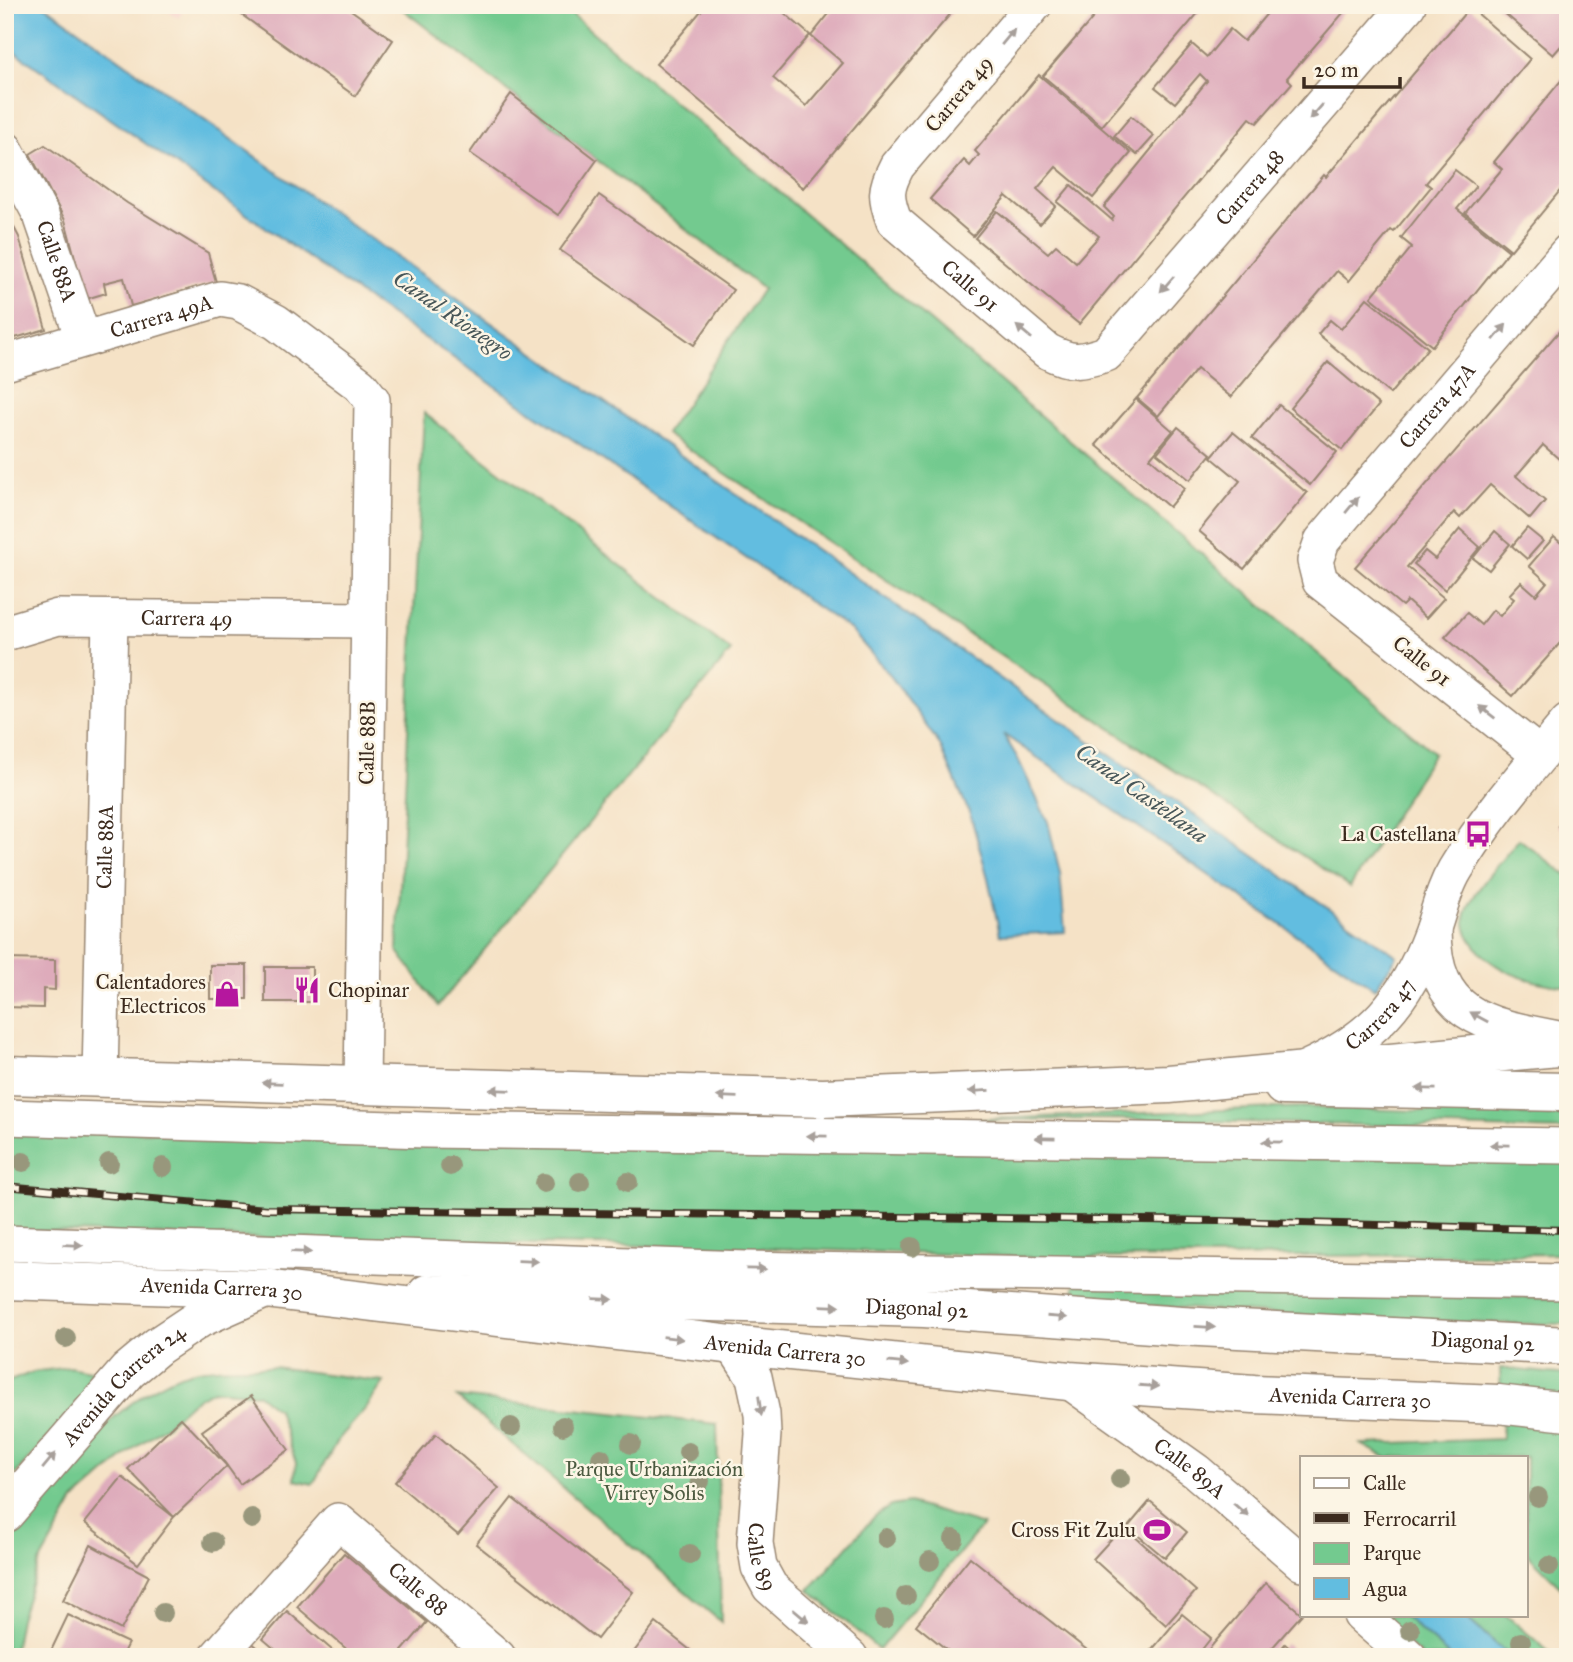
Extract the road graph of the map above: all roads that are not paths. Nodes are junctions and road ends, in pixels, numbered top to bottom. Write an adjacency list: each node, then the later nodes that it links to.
1 (1034, 5): 4 (street, Carrera 49, one-way to 1)
2 (1408, 5): 7 (street, Carrera 48, one-way to 7)
3 (5, 149): 6 (street, Calle 88A)
4 (887, 184): 7 (street, Calle 91, one-way to 4)
5 (1568, 252): 10 (street, Carrera 47A, one-way to 5)
6 (83, 338): 8 (street, Carrera 49A); 9 (street, Carrera 49A)
7 (1083, 362)
8 (5, 363)
9 (372, 400): 12 (street, Calle 88B)
10 (1315, 561): 15 (street, Calle 91, one-way to 10)
11 (110, 618): 12 (street, Carrera 49); 13 (street, Carrera 49); 21 (street, Calle 88A)
12 (368, 620): 23 (street, Calle 88B)
13 (5, 633)
14 (1568, 722): 15 (street, Carrera 47)
15 (1540, 754): 16 (street, Carrera 47)
16 (1433, 928): 17 (street, Carrera 47, one-way to 16); 19 (street, Carrera 47)
17 (1568, 1041)
18 (1568, 1046): 19 (main road)
19 (1298, 1072): 22 (main road)
20 (5, 1075): 21 (main road)
21 (100, 1078): 23 (main road, one-way to 21)
22 (1170, 1084): 23 (main road, one-way to 23); 24 (main road, one-way to 22)
23 (362, 1086)
24 (1568, 1092)
25 (5, 1117): 26 (street, one-way to 25)
26 (1568, 1146)
27 (5, 1243): 29 (street, one-way to 29)
28 (5, 1280): 30 (main road, Avenida Carrera 30)
29 (1568, 1282)
30 (265, 1289): 31 (main road, Avenida Carrera 30, one-way to 31); 32 (main road, Diagonal 92, one-way to 32); 35 (main road, Avenida Carrera 24, one-way to 30)
31 (733, 1345): 33 (main road, Avenida Carrera 30, one-way to 33); 40 (street, Calle 89, one-way to 40)
32 (1568, 1346)
33 (1069, 1381): 34 (main road, Avenida Carrera 30, one-way to 34); 36 (street, Calle 89A, one-way to 36)
34 (1568, 1412)
35 (5, 1513)
36 (1300, 1561)
37 (1362, 1616): 41 (street)
38 (218, 1657): 39 (street, Calle 88)
39 (498, 1657)
40 (849, 1657)
41 (1409, 1657)

